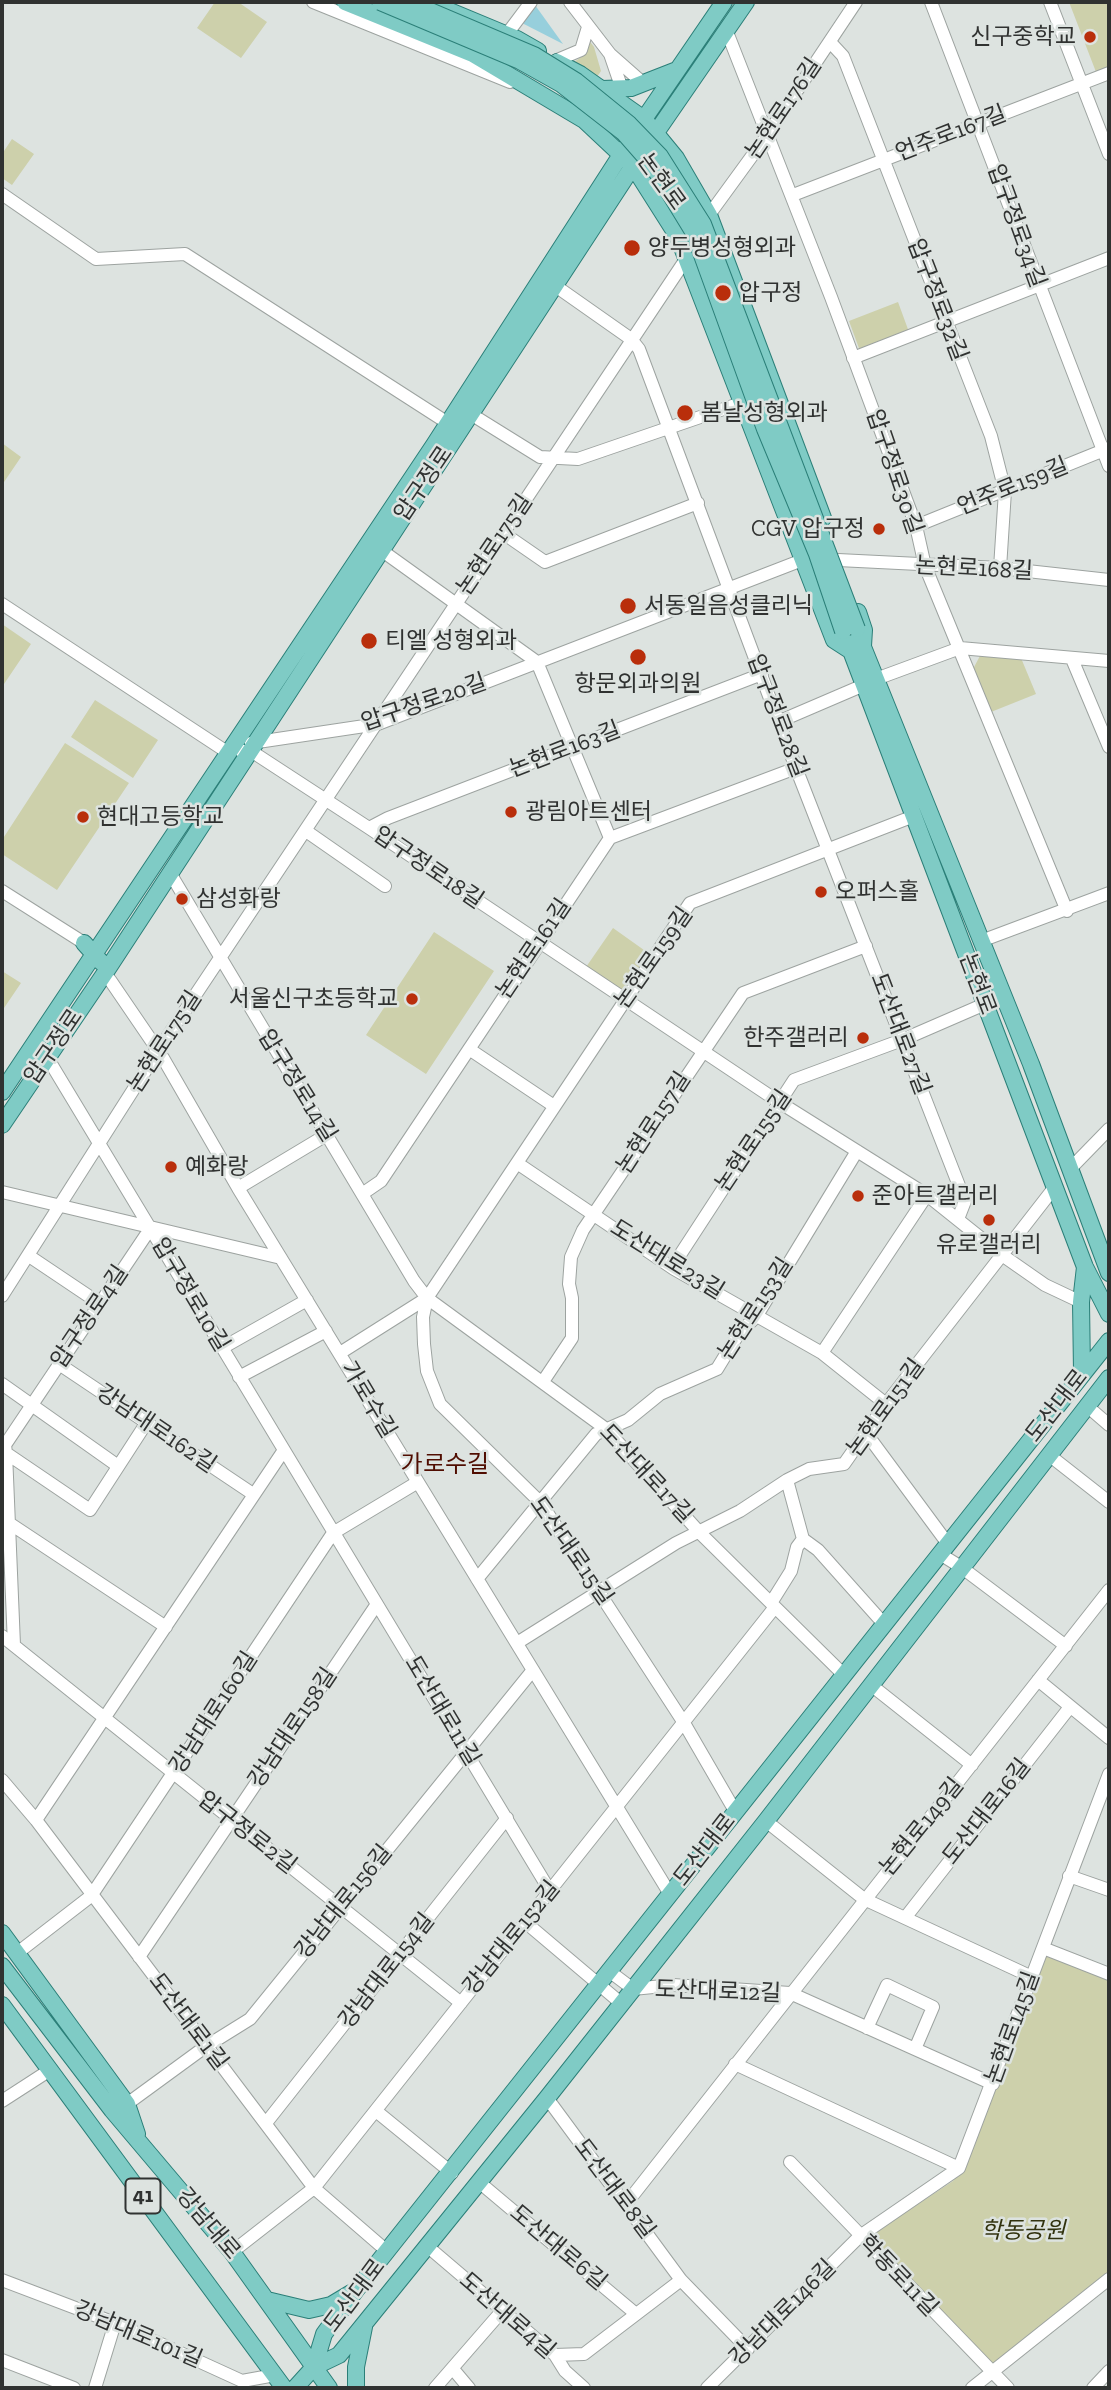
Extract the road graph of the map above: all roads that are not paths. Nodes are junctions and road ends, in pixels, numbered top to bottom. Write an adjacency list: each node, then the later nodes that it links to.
1 (313, 2): 24 (street)
2 (345, 2): 24 (main road, 논현로)
3 (380, 2): 66 (main road, 논현로, bridge)
4 (409, 2): 66 (main road, 논현로, bridge)
5 (428, 2): 16 (main road, 논현로)
6 (445, 2): 16 (street)
7 (531, 2): 16 (street)
8 (570, 2): 14 (street)
9 (724, 2): 20 (main road, 압구정로)
10 (746, 2): 15 (main road, 압구정로)
11 (856, 2): 17 (street, 논현로176길)
12 (931, 2): 28 (street, 압구정로34길)
13 (1050, 2): 23 (street)
14 (588, 27): 18 (street); 19 (street)
15 (727, 32): 29 (main road, 압구정로); 30 (street, 압구정로30길)
16 (513, 34): 19 (main road, 논현로)
17 (830, 42): 30 (street, 논현로176길); 33 (street, 압구정로32길)
18 (610, 54): 22 (street); 26 (street)
19 (555, 61): 25 (main road, 논현로)
20 (677, 71): 22 (main road); 27 (main road, 압구정로)
21 (1109, 73): 23 (street, 언주로167길)
22 (644, 84): 26 (main road)
23 (1081, 84): 28 (street, 언주로167길); 31 (street)
24 (529, 88): 32 (main road, 논현로)
25 (602, 89): 26 (main road); 27 (main road, 논현로)
26 (622, 89)
27 (644, 119): 29 (main road, 논현로); 32 (main road, 압구정로)
28 (978, 124): 33 (street, 언주로167길); 41 (street, 압구정로34길)
29 (657, 132): 32 (main road, 압구정로); 36 (main road, 논현로)
30 (768, 134): 35 (street, 압구정로30길); 36 (street, 논현로176길)
31 (1109, 154)
32 (628, 160): 37 (main road, 논현로); 42 (main road, 압구정로); 47 (main road, 압구정로)
33 (884, 160): 35 (street, 언주로167길); 43 (street, 압구정로32길)
34 (2, 194): 48 (street)
35 (793, 195): 45 (street, 압구정로30길)
36 (711, 219): 37 (main road); 38 (main road, 논현로)
37 (678, 237): 40 (main road, 논현로)
38 (723, 250): 40 (main road); 59 (main road, 논현로)
39 (1109, 258): 41 (street)
40 (688, 263): 44 (street, 논현로175길); 46 (main road, 논현로)
41 (1038, 286): 43 (street); 50 (street, 압구정로34길)
42 (557, 288): 44 (street, 압구정로28길); 47 (main road, 압구정로)
43 (946, 321): 45 (street); 53 (street, 압구정로32길)
44 (631, 339): 49 (street, 압구정로28길); 51 (street, 논현로175길)
45 (853, 358): 55 (street, 압구정로30길)
46 (744, 402): 49 (street); 58 (main road, 논현로)
47 (465, 411): 48 (main road, 압구정로); 51 (street)
48 (454, 427): 57 (main road, 압구정로); 79 (main road, 압구정로)
49 (669, 429): 51 (street); 54 (street, 압구정로28길)
50 (1106, 449): 52 (street, 압구정로34길); 53 (street, 언주로159길)
51 (553, 459): 56 (street, 논현로175길)
52 (1109, 466)
53 (1005, 491): 55 (street, 언주로159길); 61 (street, 압구정로32길)
54 (698, 503): 56 (street); 63 (street, 압구정로28길)
55 (916, 526): 60 (street, 압구정로30길)
56 (503, 533): 64 (street, 논현로175길)
57 (381, 550): 64 (street); 76 (main road, 압구정로)
58 (805, 559): 63 (street, 압구정로20길); 67 (main road, 논현로)
59 (838, 560): 60 (street, 논현로168길); 67 (main road, 논현로)
60 (925, 566): 61 (street, 논현로168길); 68 (street, 압구정로30길)
61 (1000, 568): 62 (street, 논현로168길)
62 (1109, 580)
63 (729, 590): 71 (street, 압구정로20길); 72 (street, 압구정로28길)
64 (456, 603): 71 (street); 75 (street, 논현로175길)
65 (2, 604): 79 (street)
66 (850, 630): 67 (main road, 논현로)
67 (857, 649): 73 (main road, 논현로)
68 (960, 649): 69 (street); 73 (street); 91 (street, 압구정로30길)
69 (1072, 659): 70 (street); 78 (street)
70 (1109, 661)
71 (537, 662): 75 (street, 압구정로20길); 77 (street)
72 (762, 674): 74 (street, 압구정로28길); 77 (street, 논현로163길)
73 (870, 682): 74 (street); 82 (main road, 논현로); 93 (main road, 논현로)
74 (780, 721): 80 (street, 압구정로28길)
75 (378, 724): 76 (street, 압구정로20길); 81 (street, 논현로175길)
76 (254, 746): 79 (street, 압구정로20길); 81 (street, 압구정로18길); 87 (main road, 압구정로)
77 (573, 747): 83 (street, 논현로163길); 85 (street)
78 (1109, 747)
79 (228, 752): 95 (main road, 압구정로)
80 (796, 768): 85 (street); 86 (street, 압구정로28길)
81 (326, 800): 83 (street, 압구정로18길); 84 (street, 논현로175길)
82 (914, 816): 86 (street, 논현로159길); 99 (main road, 논현로)
83 (369, 828): 92 (street, 압구정로18길)
84 (306, 831): 88 (street); 96 (street, 논현로175길)
85 (610, 838): 92 (street, 논현로161길)
86 (829, 849): 94 (street, 도산대로27길); 98 (street, 논현로159길)
87 (170, 873): 96 (street, 압구정로14길); 97 (main road, 압구정로)
88 (385, 886)
89 (2, 891): 95 (street)
90 (1109, 893): 91 (street)
91 (1066, 911): 93 (street)
92 (538, 941): 98 (street, 압구정로18길); 101 (street, 논현로161길)
93 (981, 941): 114 (main road, 논현로)
94 (866, 946): 100 (street, 도산대로27길); 102 (street, 논현로157길)
95 (90, 949): 97 (main road); 105 (main road, 압구정로)
96 (220, 960): 103 (street, 논현로175길); 110 (street, 압구정로14길)
97 (109, 975): 103 (street, 가로수길); 104 (main road, 압구정로)
98 (625, 999): 102 (street, 압구정로18길); 107 (street, 논현로159길)
99 (985, 1004): 100 (street, 논현로155길); 116 (main road, 논현로)
100 (902, 1040): 106 (street, 논현로155길); 122 (street, 도산대로27길)
101 (469, 1048): 107 (street); 118 (street, 논현로161길)
102 (702, 1049): 106 (street, 압구정로18길); 121 (street, 논현로157길)
103 (156, 1054): 111 (street, 논현로175길); 115 (street, 가로수길)
104 (47, 1057): 108 (main road, 압구정로); 111 (street, 압구정로10길)
105 (2, 1092)
106 (779, 1102): 112 (street, 압구정로18길); 129 (street, 논현로155길)
107 (554, 1106): 113 (street, 논현로159길)
108 (2, 1125)
109 (1109, 1129): 114 (street)
110 (328, 1134): 115 (street); 118 (street, 압구정로14길)
111 (99, 1144): 120 (street, 논현로175길); 123 (street, 압구정로10길)
112 (857, 1151): 119 (street, 압구정로18길); 136 (street, 논현로153길)
113 (517, 1163): 121 (street, 도산대로23길); 131 (street, 논현로159길)
114 (1070, 1169): 128 (main road, 논현로)
115 (238, 1188): 126 (street, 가로수길)
116 (1054, 1188): 124 (street, 논현로151길); 127 (main road, 논현로)
117 (2, 1192): 120 (street)
118 (362, 1194): 131 (street, 압구정로14길)
119 (927, 1195): 122 (street, 압구정로18길); 141 (street)
120 (58, 1207): 123 (street); 125 (street, 논현로175길)
121 (594, 1215): 129 (street, 도산대로23길); 146 (street, 논현로157길)
122 (958, 1219): 124 (street, 압구정로18길)
123 (150, 1229): 126 (street); 134 (street, 압구정로4길); 139 (street, 압구정로10길)
124 (1002, 1255): 133 (street, 압구정로18길); 148 (street, 논현로151길)
125 (29, 1256): 130 (street, 논현로175길); 134 (street)
126 (281, 1258): 132 (street, 가로수길)
127 (1085, 1267): 133 (main road); 135 (main road, 논현로)
128 (1108, 1267)
129 (674, 1269): 136 (street, 도산대로23길)
130 (2, 1296)
131 (427, 1297): 140 (street, 논현로159길); 146 (street, 도산대로17길); 163 (street, 도산대로15길)
132 (307, 1300): 137 (street, 가로수길); 139 (street)
133 (1081, 1302): 143 (main road)
134 (99, 1303): 142 (street, 압구정로4길)
135 (1109, 1314)
136 (756, 1317): 141 (street, 도산대로23길); 153 (street, 논현로153길)
137 (326, 1331): 140 (street, 가로수길); 144 (street)
138 (1109, 1341): 143 (main road, 도산대로)
139 (222, 1348): 144 (street, 압구정로10길)
140 (340, 1353): 160 (street, 가로수길)
141 (822, 1353): 148 (street, 도산대로23길)
142 (59, 1364): 149 (street, 압구정로4길); 151 (street, 강남대로162길)
143 (1083, 1372): 168 (main road, 도산대로)
144 (239, 1377): 156 (street, 압구정로10길)
145 (1109, 1378): 150 (main road, 도산대로)
146 (544, 1380): 153 (street, 도산대로17길)
147 (2, 1384): 149 (street)
148 (886, 1404): 154 (street, 논현로151길)
149 (31, 1405): 155 (street, 압구정로4길); 158 (street)
150 (1087, 1406): 152 (street); 157 (main road, 도산대로)
151 (147, 1422): 158 (street); 161 (street, 강남대로162길)
152 (1109, 1425)
153 (606, 1429): 163 (street, 논현로153길); 166 (street, 도산대로17길)
154 (866, 1433): 159 (street, 논현로151길); 168 (street)
155 (4, 1447): 158 (street); 164 (street)
156 (284, 1450): 161 (street); 165 (street, 압구정로10길)
157 (1049, 1455): 162 (street); 169 (main road, 도산대로)
158 (118, 1466)
159 (787, 1480): 166 (street, 논현로151길); 167 (street)
160 (418, 1482): 165 (street, 강남대로160길); 170 (street, 가로수길)
161 (253, 1494): 176 (street)
162 (1109, 1502)
163 (541, 1503): 170 (street, 논현로153길); 172 (street, 도산대로15길)
164 (9, 1523): 176 (street); 179 (street)
165 (333, 1533): 173 (street, 도산대로11길); 192 (street, 강남대로160길)
166 (700, 1533): 172 (street, 논현로151길); 174 (street, 도산대로17길)
167 (803, 1539): 174 (street, 강남대로152길); 175 (street)
168 (944, 1549): 169 (street); 175 (main road, 도산대로)
169 (961, 1567): 180 (street); 184 (main road, 도산대로)
170 (478, 1579): 178 (street, 가로수길)
171 (1109, 1590): 180 (street, 논현로149길)
172 (599, 1591): 178 (street, 논현로151길); 187 (street, 도산대로15길)
173 (377, 1604): 189 (street, 도산대로11길); 198 (street, 강남대로158길)
174 (773, 1605): 182 (street, 도산대로17길); 187 (street, 강남대로152길)
175 (884, 1624): 182 (main road, 도산대로)
176 (166, 1627): 186 (street)
177 (2, 1636): 179 (street, 압구정로2길)
178 (517, 1643): 181 (street, 가로수길)
179 (14, 1645): 186 (street, 압구정로2길)
180 (1066, 1646): 183 (street, 논현로149길)
181 (533, 1670): 189 (street, 강남대로156길); 194 (street, 가로수길)
182 (844, 1675): 195 (main road, 도산대로)
183 (1038, 1680): 185 (street); 190 (street, 논현로149길)
184 (871, 1685): 190 (street); 199 (main road, 도산대로)
185 (1070, 1707): 188 (street); 207 (street, 도산대로16길)
186 (105, 1720): 192 (street, 압구정로2길); 197 (street)
187 (684, 1723): 194 (street, 강남대로152길); 195 (street, 도산대로15길)
188 (1109, 1738)
189 (466, 1751): 196 (street, 도산대로11길); 206 (street, 강남대로156길)
190 (972, 1765): 205 (street, 논현로149길)
191 (1109, 1774): 200 (street, 논현로145길)
192 (173, 1776): 198 (street, 압구정로2길); 204 (street, 강남대로160길)
193 (2, 1780): 197 (street, 도산대로1길)
194 (618, 1808): 202 (street, 강남대로152길); 203 (street, 가로수길)
195 (735, 1811): 203 (main road, 도산대로)
196 (507, 1818): 202 (street, 도산대로11길); 212 (street, 강남대로154길)
197 (36, 1820): 204 (street, 도산대로1길)
198 (230, 1820): 206 (street, 압구정로2길); 213 (street, 강남대로158길)
199 (766, 1821): 205 (street); 219 (main road, 도산대로)
200 (1069, 1876): 201 (street); 210 (street, 논현로145길)
201 (1109, 1890)
202 (550, 1891): 208 (street, 강남대로152길)
203 (670, 1894): 215 (main road, 도산대로)
204 (91, 1896): 211 (street, 강남대로160길); 213 (street, 도산대로1길)
205 (864, 1899): 207 (street); 220 (street, 논현로149길)
206 (340, 1905): 212 (street, 압구정로2길); 225 (street, 강남대로156길)
207 (905, 1918): 217 (street)
208 (525, 1922): 218 (street); 221 (street, 강남대로152길)
209 (2, 1933): 211 (main road)
210 (1043, 1948): 216 (street); 217 (street, 논현로145길)
211 (16, 1954): 232 (main road)
212 (401, 1954): 221 (street, 압구정로2길); 234 (street, 강남대로154길)
213 (139, 1957): 225 (street, 도산대로1길)
214 (2, 1966): 235 (main road, 강남대로)
215 (609, 1972): 218 (main road, 도산대로); 219 (street, 도산대로12길)
216 (1109, 1973)
217 (1032, 1977): 229 (street, 논현로145길)
218 (599, 1985): 222 (street); 238 (main road, 도산대로)
219 (633, 1989): 220 (street, 도산대로12길); 222 (main road, 도산대로)
220 (790, 1993): 224 (street, 도산대로12길); 227 (street, 논현로149길)
221 (461, 2003): 233 (street, 강남대로152길)
222 (622, 2004): 230 (main road, 도산대로)
223 (2, 2005): 228 (main road, 강남대로 / 41)
224 (867, 2028): 226 (street, 도산대로12길); 226 (street)
225 (205, 2047): 232 (street, 강남대로156길); 234 (street, 도산대로1길)
226 (915, 2049): 229 (street, 도산대로12길)
227 (735, 2064): 237 (street); 241 (street, 논현로149길)
228 (50, 2070): 231 (street); 262 (main road, 강남대로 / 41)
229 (993, 2084): 237 (street, 논현로145길)
230 (547, 2098): 239 (main road, 도산대로); 241 (street, 도산대로8길)
231 (2, 2101)
232 (127, 2105): 235 (main road)
233 (376, 2112): 238 (street); 240 (street, 강남대로152길)
234 (266, 2123): 240 (street, 도산대로1길)
235 (140, 2143): 244 (main road, 강남대로)
236 (790, 2162): 242 (street, 학동로11길)
237 (959, 2168): 242 (street)
238 (452, 2172): 245 (main road, 도산대로)
239 (479, 2182): 243 (main road, 도산대로); 252 (street, 도산대로6길)
240 (314, 2188): 244 (street, 강남대로152길); 245 (street, 도산대로1길)
241 (626, 2204): 248 (street, 도산대로8길)
242 (860, 2236): 255 (street, 강남대로146길); 261 (street, 학동로11길)
243 (427, 2246): 251 (street, 도산대로4길); 254 (main road, 도산대로)
244 (232, 2252): 250 (main road, 강남대로)
245 (388, 2252): 249 (main road, 도산대로)
246 (1109, 2279): 261 (street)
247 (2, 2280): 253 (street, 강남대로101길)
248 (681, 2280): 252 (street); 255 (street, 도산대로8길)
249 (356, 2290): 250 (main road); 258 (main road, 도산대로)
250 (267, 2300): 258 (main road, 강남대로)
251 (502, 2311): 256 (street, 도산대로4길); 259 (street)
252 (636, 2314): 256 (street)
253 (115, 2323): 262 (street, 강남대로101길); 264 (street)
254 (364, 2324): 258 (main road, 도산대로); 267 (main road)
255 (748, 2349): 271 (street, 강남대로146길)
256 (555, 2355): 270 (street, 도산대로4길)
257 (2, 2360): 263 (street)
258 (314, 2367): 265 (main road, 도산대로); 266 (main road, 강남대로)
259 (453, 2369): 268 (street); 269 (street)
260 (1109, 2371): 274 (street)
261 (992, 2372): 272 (street); 273 (street, 학동로11길)
262 (279, 2381)
263 (74, 2388)
264 (94, 2388)
265 (295, 2388)
266 (329, 2388)
267 (356, 2388)
268 (435, 2388)
269 (469, 2388)
270 (584, 2388)
271 (706, 2388)
272 (972, 2388)
273 (1008, 2388)
274 (1093, 2388)

